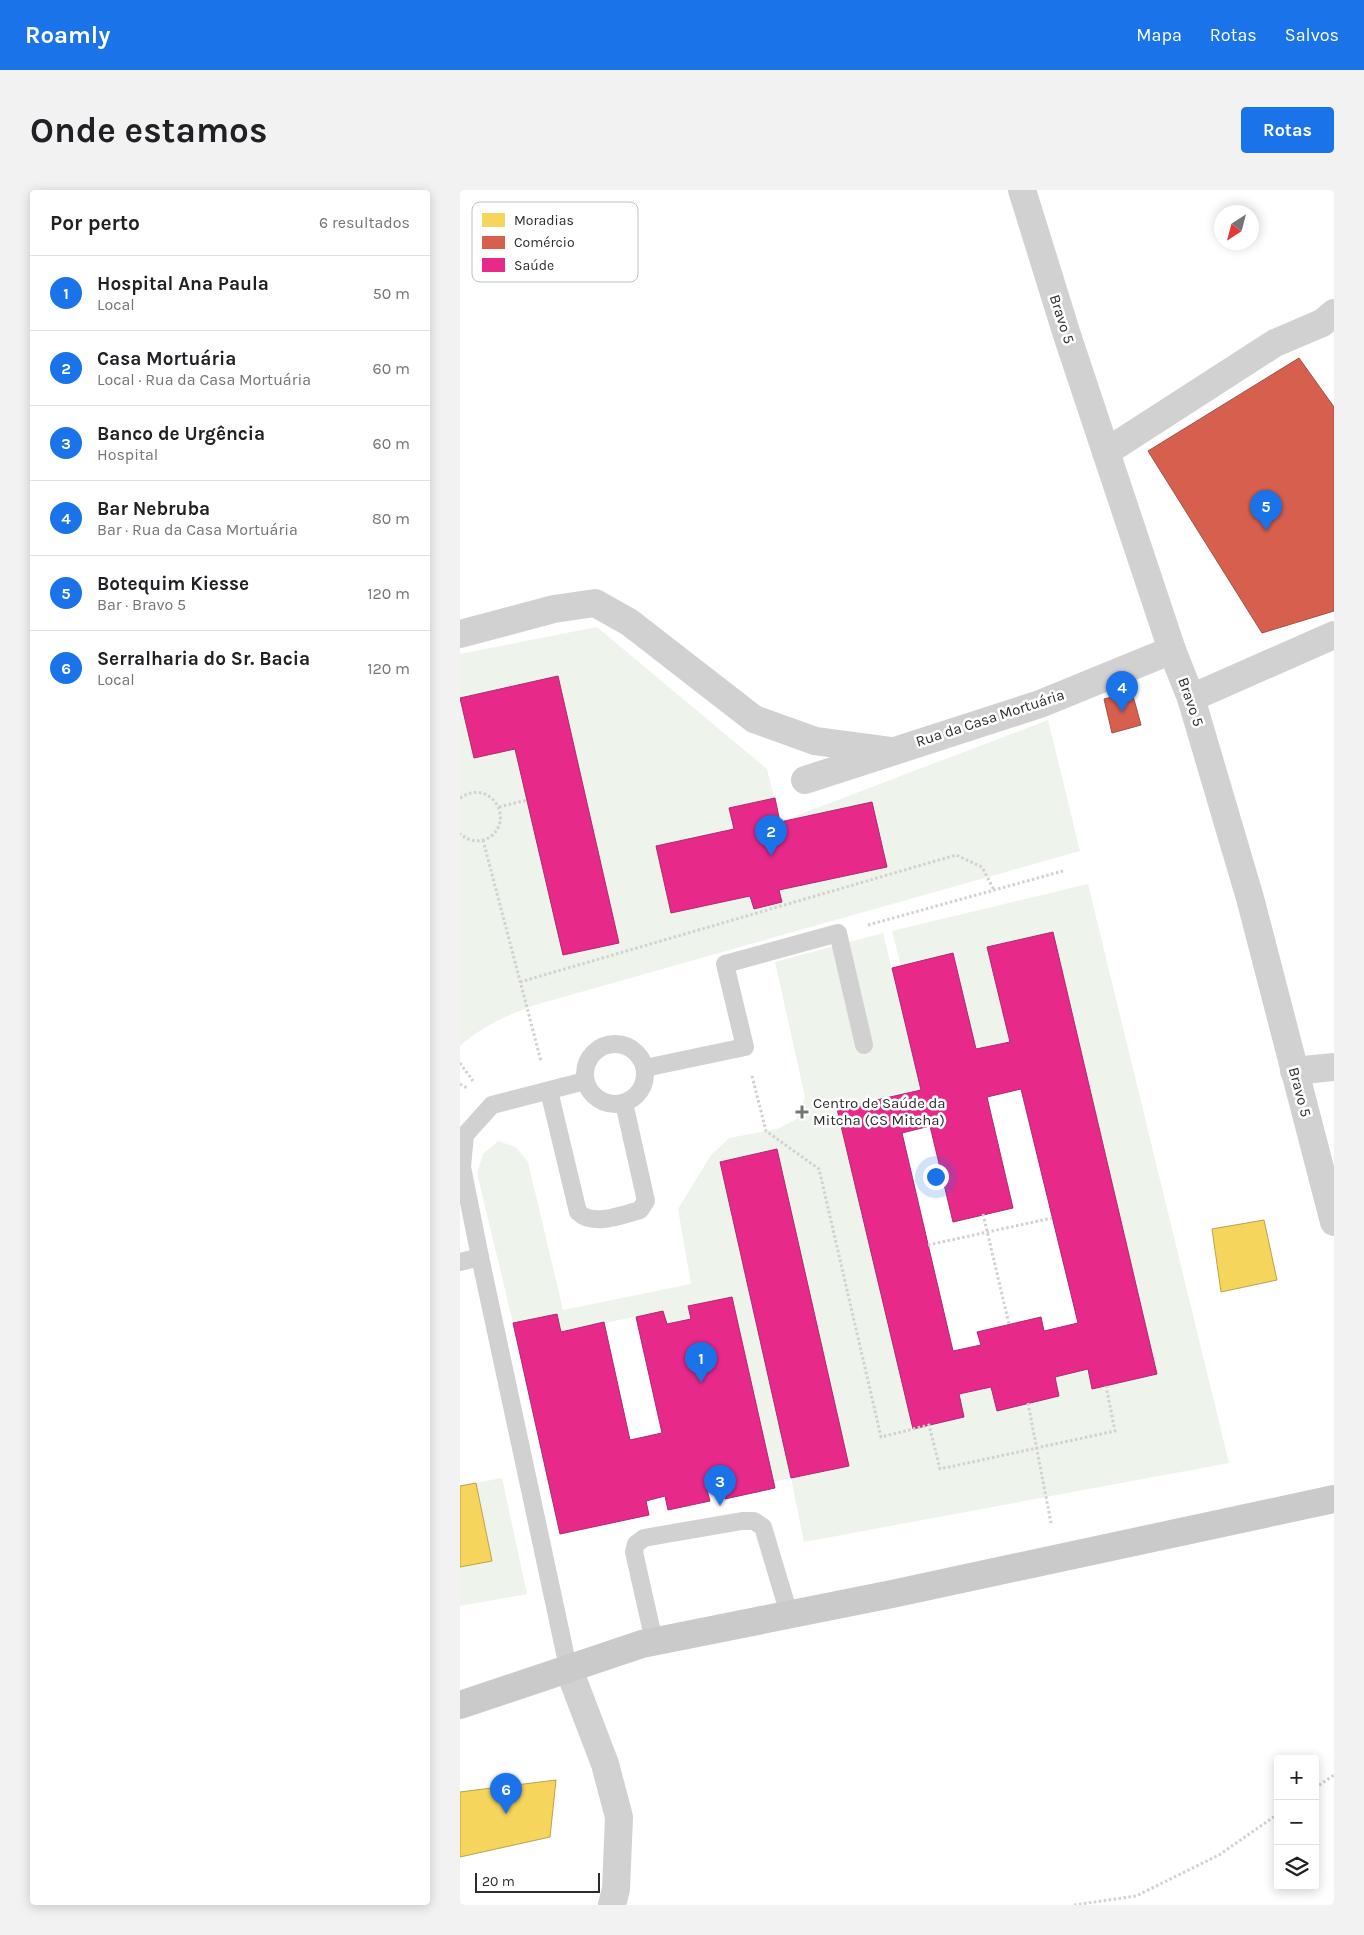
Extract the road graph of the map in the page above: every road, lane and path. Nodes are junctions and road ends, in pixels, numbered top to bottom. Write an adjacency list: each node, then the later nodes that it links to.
1 (1022, 190): 3 (street, Bravo 5)
2 (1334, 313): 3 (street)
3 (1106, 452): 6 (street, Bravo 5)
4 (460, 634): 8 (street)
5 (1334, 635): 7 (street)
6 (1172, 650): 7 (street, Bravo 5); 8 (street, Rua da Casa Mortuária)
7 (1192, 698): 23 (street, Bravo 5)
8 (890, 751): 9 (street, Rua da Casa Mortuária)
9 (805, 780)
10 (460, 798): 12 (path)
11 (527, 800): 12 (path)
12 (499, 807): 14 (path)
13 (460, 834): 14 (path)
14 (483, 840): 18 (path)
15 (1063, 871): 16 (path)
16 (994, 890): 17 (path); 18 (path)
17 (838, 933): 19 (lane); 20 (lane)
18 (520, 982): 25 (path)
19 (864, 1045)
20 (745, 1047): 22 (lane); 37 (path)
21 (1334, 1066): 23 (street)
22 (645, 1068): 24 (lane); 26 (lane)
23 (1294, 1071): 29 (street, Bravo 5)
24 (585, 1081): 25 (lane); 26 (lane)
25 (549, 1091): 26 (lane); 32 (lane)
26 (624, 1103)
27 (983, 1214): 30 (path)
28 (1052, 1218): 30 (path)
29 (1334, 1222)
30 (988, 1232): 31 (path); 34 (path)
31 (928, 1246)
32 (480, 1257): 33 (lane); 42 (lane)
33 (460, 1262)
34 (1010, 1324)
35 (1106, 1386): 37 (path)
36 (1028, 1403): 37 (path)
37 (1037, 1448): 39 (path)
38 (1334, 1499): 39 (main road)
39 (1057, 1558): 40 (main road)
40 (789, 1614): 41 (main road); 41 (lane)
41 (654, 1641): 42 (main road)
42 (568, 1667): 43 (main road); 47 (street)
43 (460, 1705)
44 (1334, 1775): 45 (path)
45 (1319, 1785)
46 (1274, 1817): 48 (path)
47 (612, 1905)
48 (1074, 1905)

